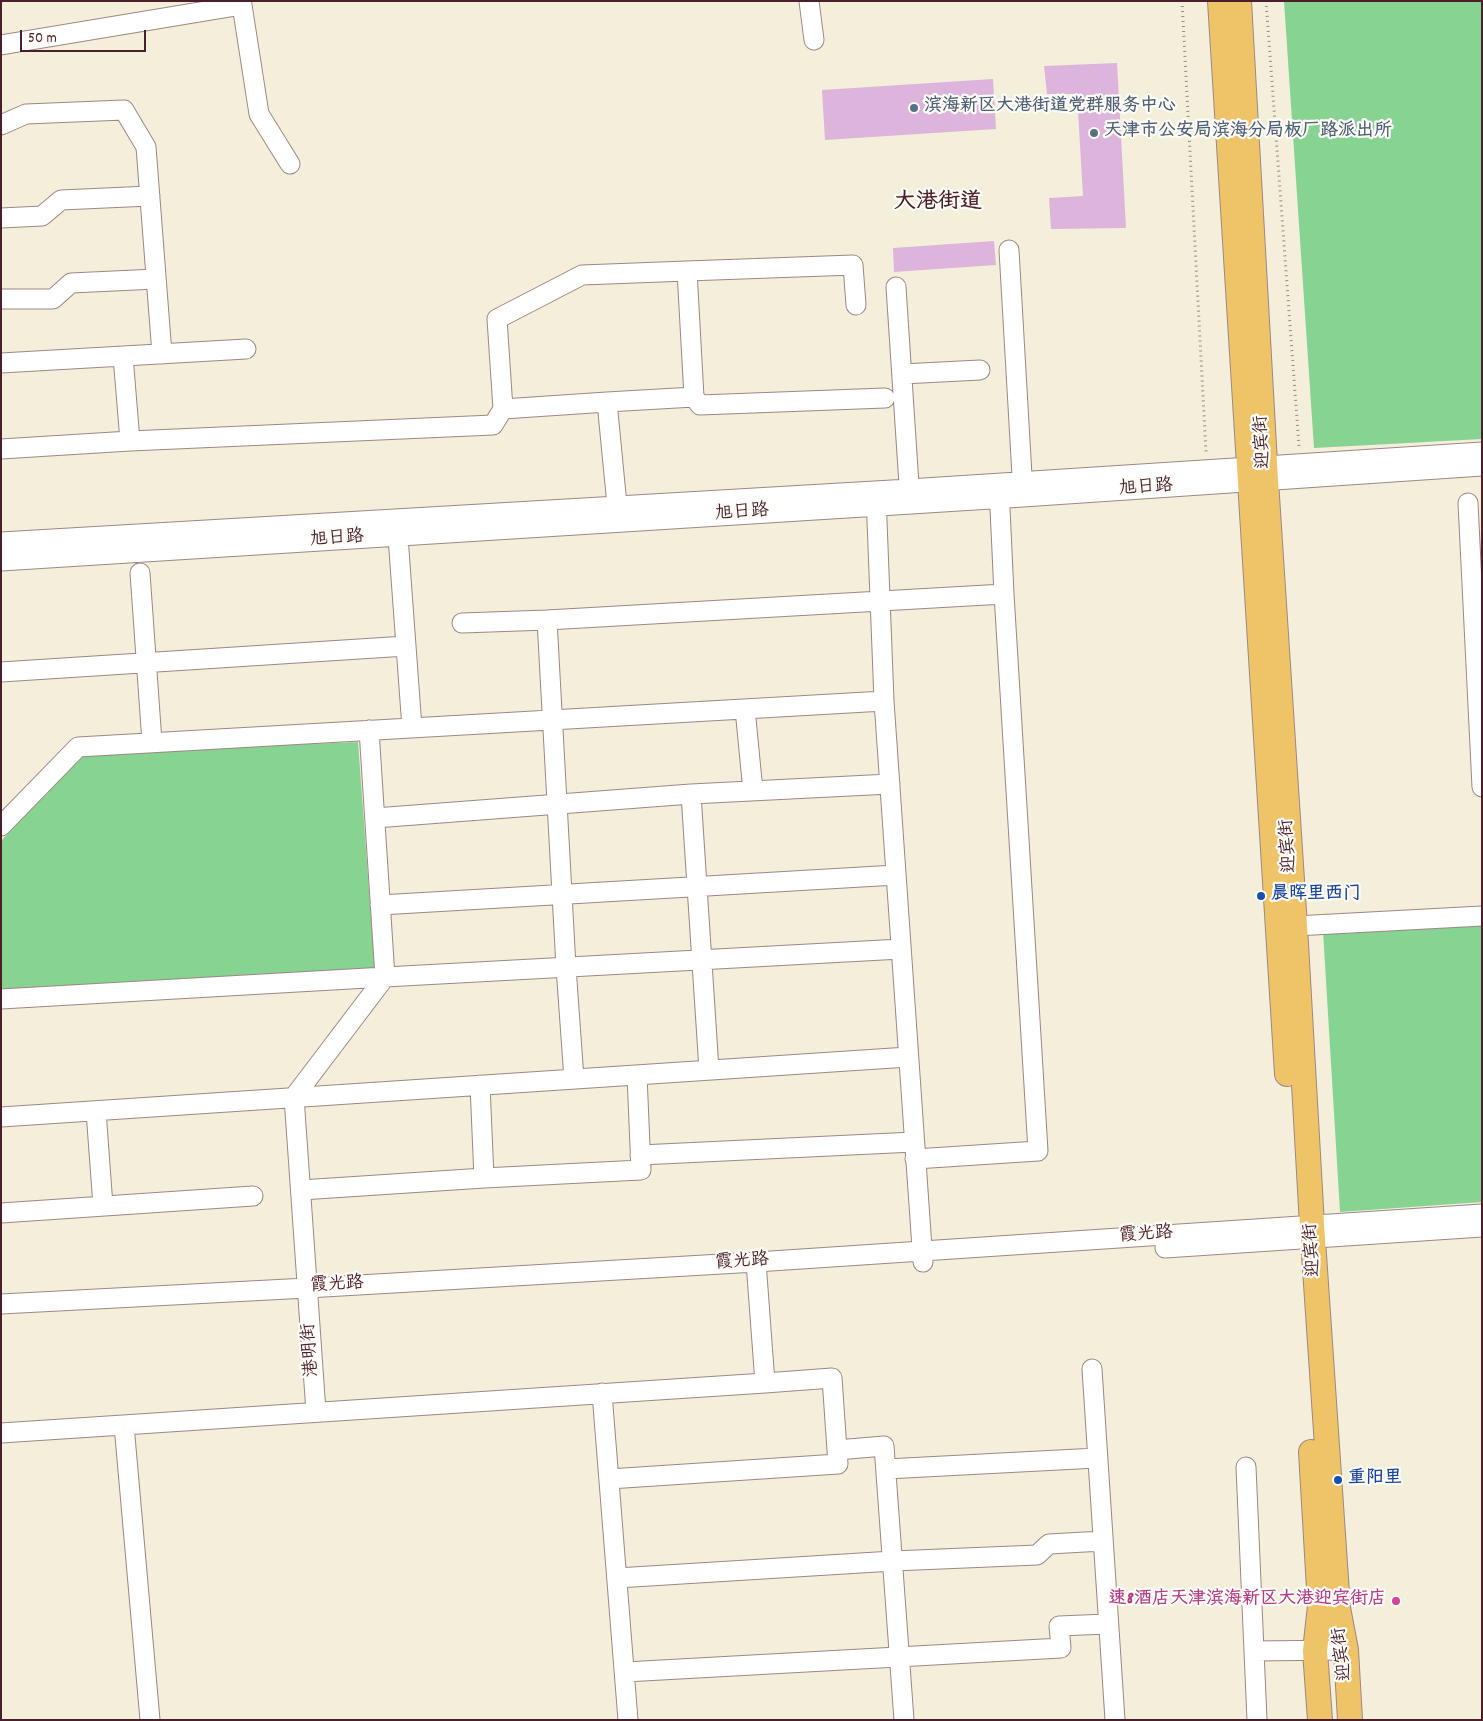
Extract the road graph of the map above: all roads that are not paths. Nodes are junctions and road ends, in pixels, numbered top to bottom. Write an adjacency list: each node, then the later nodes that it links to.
1 (809, 1): 4 (street)
2 (1220, 1): 30 (main road, 迎宾街)
3 (1239, 1): 30 (main road, 迎宾街)
4 (814, 40)
5 (1, 45): 7 (street)
6 (1, 125): 8 (street)
7 (290, 164)
8 (150, 196): 9 (street); 12 (street)
9 (1, 218)
10 (1009, 250): 31 (street)
11 (687, 271): 15 (street); 22 (street); 25 (street)
12 (156, 279): 14 (street); 17 (street)
13 (896, 287): 21 (street)
14 (1, 299)
15 (856, 305)
16 (246, 349): 17 (street)
17 (162, 354): 18 (street)
18 (123, 356): 19 (street); 26 (street)
19 (1, 363)
20 (980, 370): 21 (street)
21 (902, 374): 33 (street)
22 (694, 397): 23 (street); 24 (street)
23 (885, 398)
24 (607, 402): 25 (street); 36 (street)
25 (503, 409): 26 (street)
26 (130, 441): 27 (street)
27 (1, 449)
28 (1482, 452): 30 (street, 旭日路)
29 (1482, 466): 30 (street, 旭日路)
30 (1257, 474): 31 (street, 旭日路); 67 (main road, 迎宾街); 90 (main road, 迎宾街)
31 (1023, 489): 32 (street, 旭日路)
32 (999, 491): 33 (street, 旭日路); 41 (street)
33 (910, 497): 34 (street, 旭日路)
34 (876, 499): 36 (street, 旭日路); 37 (street, 旭日路); 42 (street)
35 (1468, 503): 47 (street)
36 (617, 506): 37 (street, 旭日路)
37 (397, 528): 38 (street, 旭日路); 39 (street, 旭日路); 45 (street)
38 (1, 542)
39 (1, 561)
40 (140, 573): 46 (street)
41 (1004, 594): 42 (street); 81 (street)
42 (880, 601): 43 (street); 49 (street)
43 (547, 620): 44 (street); 51 (street)
44 (462, 623)
45 (406, 646): 46 (street); 52 (street)
46 (147, 663): 48 (street); 54 (street)
47 (1479, 665): 56 (street)
48 (1, 672)
49 (884, 701): 50 (street); 55 (street)
50 (744, 709): 51 (street); 57 (street)
51 (553, 720): 52 (street); 59 (street)
52 (412, 728): 53 (street)
53 (369, 730): 54 (street); 60 (street)
54 (152, 742): 61 (street)
55 (890, 784): 57 (street); 62 (street)
56 (1482, 787)
57 (753, 791): 58 (street)
58 (691, 794): 59 (street); 63 (street)
59 (557, 805): 60 (street); 64 (street)
60 (375, 818): 65 (street)
61 (1, 826)
62 (896, 875): 63 (street); 68 (street)
63 (697, 886): 64 (street); 69 (street)
64 (562, 895): 65 (street); 70 (street)
65 (380, 905): 71 (street)
66 (1482, 916): 67 (street)
67 (1295, 926): 90 (main road, 迎宾街)
68 (901, 949): 69 (street); 73 (street)
69 (702, 960): 70 (street); 74 (street)
70 (566, 967): 71 (street); 76 (street)
71 (385, 977): 72 (street); 78 (street)
72 (1, 999)
73 (908, 1057): 74 (street); 81 (street)
74 (709, 1070): 75 (street)
75 (637, 1075): 76 (street); 82 (street)
76 (574, 1079): 77 (street)
77 (480, 1085): 78 (street); 83 (street)
78 (294, 1097): 79 (street); 84 (street, 港明街)
79 (96, 1111): 80 (street); 86 (street)
80 (1, 1117)
81 (914, 1150): 82 (street); 91 (street)
82 (640, 1155): 83 (street)
83 (484, 1178): 84 (street)
84 (301, 1190): 93 (street, 港明街)
85 (253, 1196): 86 (street)
86 (103, 1206): 87 (street)
87 (1, 1213)
88 (1482, 1214): 90 (street, 霞光路)
89 (1482, 1227): 90 (street, 霞光路)
90 (1305, 1232): 91 (street, 霞光路); 111 (main road, 迎宾街); 113 (main road, 迎宾街)
91 (923, 1256): 92 (street, 霞光路)
92 (757, 1267): 93 (street, 霞光路); 97 (street)
93 (308, 1293): 94 (street, 霞光路); 95 (street, 霞光路); 99 (street, 港明街)
94 (1, 1304)
95 (1, 1316)
96 (1092, 1369): 103 (street)
97 (765, 1383): 98 (street); 102 (street)
98 (602, 1394): 99 (street); 106 (street)
99 (316, 1412): 100 (street)
100 (124, 1425): 101 (street); 116 (street)
101 (1, 1433)
102 (837, 1450): 105 (street); 106 (street)
103 (1098, 1458): 105 (street); 107 (street)
104 (1246, 1466): 112 (street)
105 (886, 1469): 108 (street)
106 (609, 1479): 109 (street)
107 (1103, 1541): 108 (street); 110 (street)
108 (892, 1561): 109 (street); 114 (street)
109 (617, 1578): 115 (street)
110 (1107, 1624): 114 (street); 119 (street)
111 (1346, 1650): 113 (street); 122 (main road, 迎宾街)
112 (1254, 1651): 113 (street); 120 (street)
113 (1315, 1651): 121 (main road, 迎宾街)
114 (899, 1656): 115 (street); 118 (street)
115 (624, 1672): 117 (street)
116 (150, 1720)
117 (628, 1720)
118 (904, 1720)
119 (1115, 1720)
120 (1257, 1720)
121 (1320, 1720)
122 (1350, 1720)

